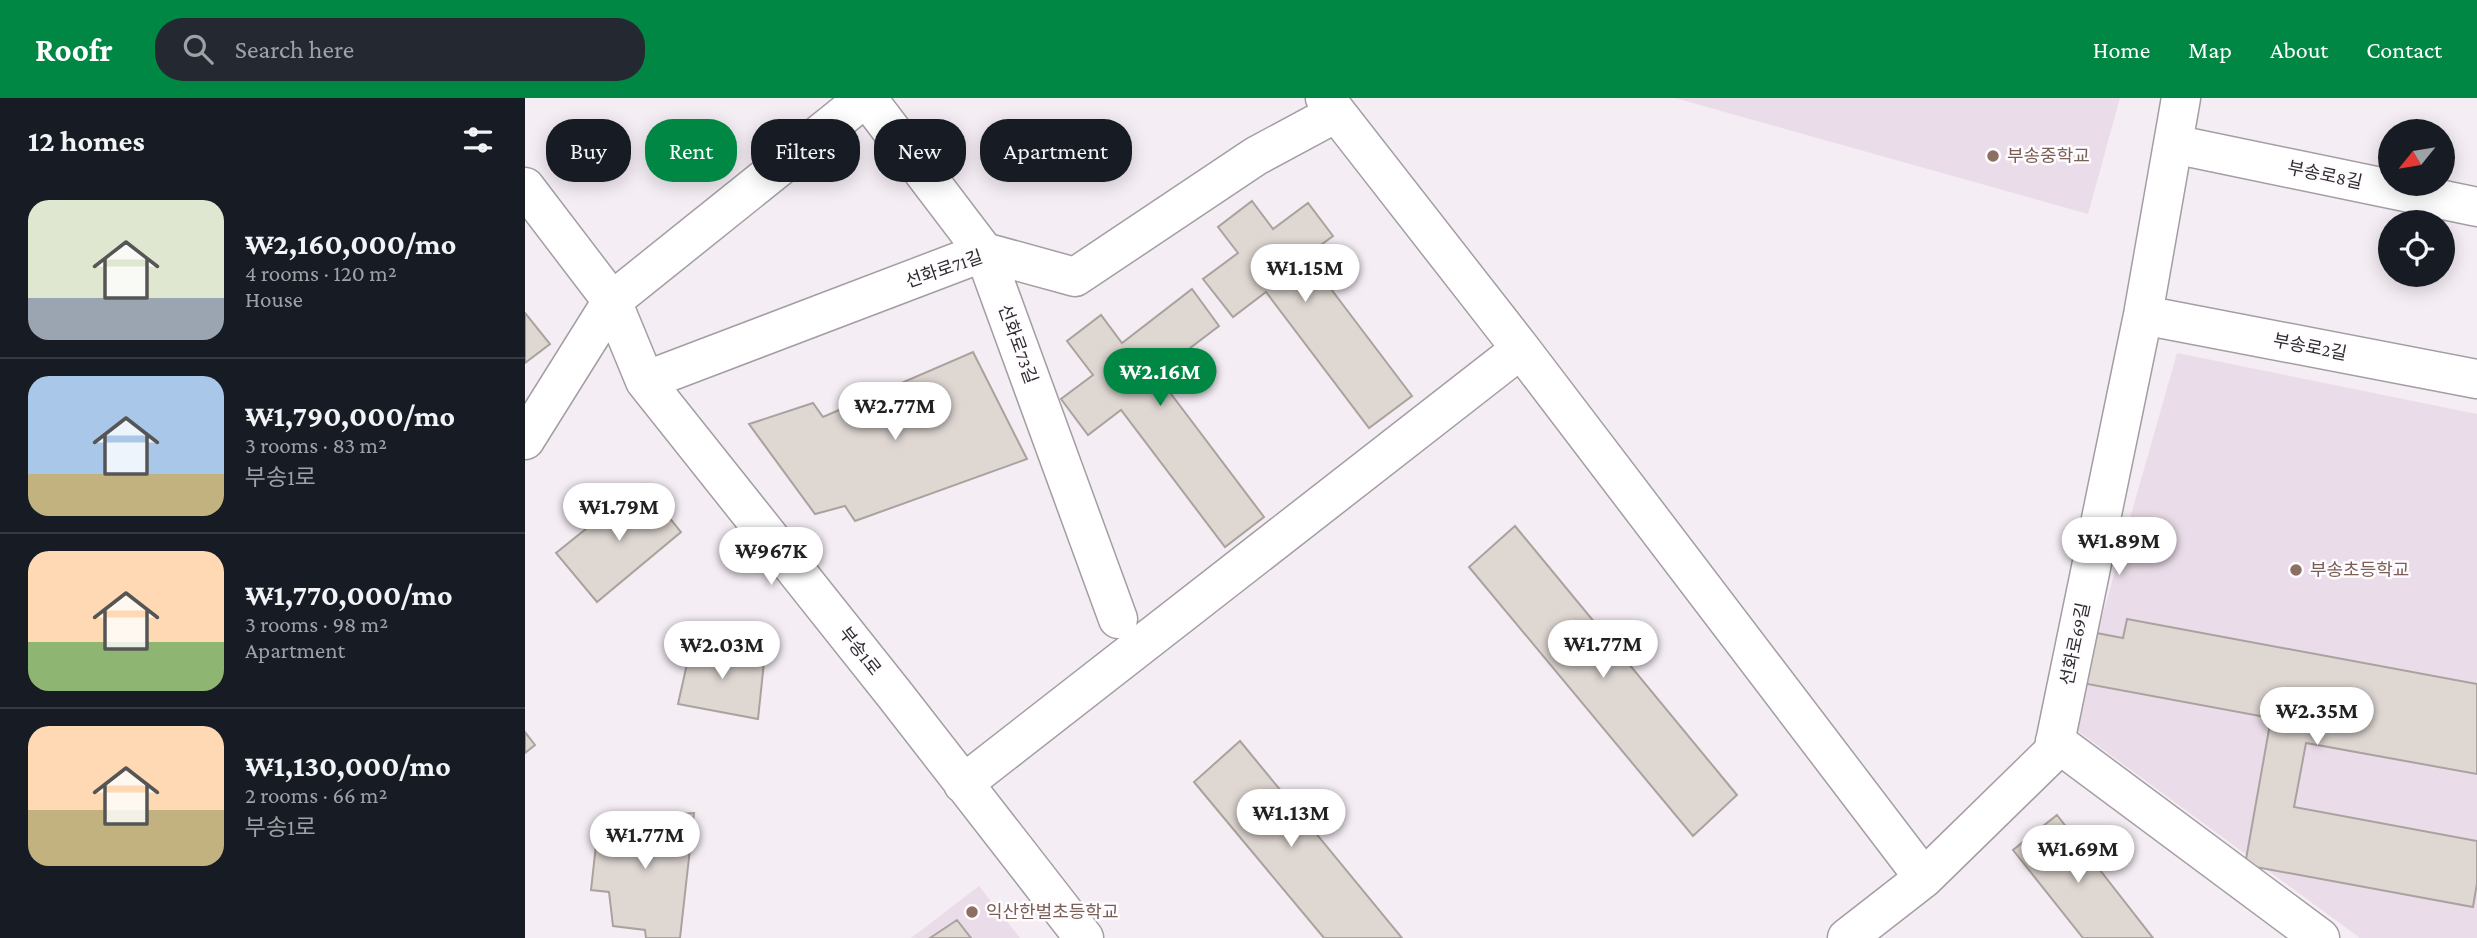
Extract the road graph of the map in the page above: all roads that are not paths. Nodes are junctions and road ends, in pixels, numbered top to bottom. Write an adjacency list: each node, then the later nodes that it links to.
1 (866, 98): 7 (street, 선화로73길); 8 (street, 선화로73길)
2 (2181, 98): 4 (street, 선화로69길)
3 (1331, 105): 7 (street, 선화로71길); 10 (street)
4 (2173, 144): 6 (street, 부송로8길); 9 (street, 선화로69길)
5 (525, 187): 8 (street, 부송1로)
6 (2477, 206)
7 (985, 252): 12 (street, 선화로71길); 14 (street, 선화로73길)
8 (613, 301): 12 (street, 부송1로); 13 (street, 선화로73길)
9 (2143, 315): 11 (street, 부송로2길); 15 (street, 선화로69길)
10 (1521, 349): 16 (street); 17 (street)
11 (2477, 379)
12 (646, 381): 16 (street, 부송1로)
13 (525, 440)
14 (1118, 619)
15 (2055, 741): 17 (street, 선화로69길); 20 (street)
16 (963, 784): 18 (street, 부송1로)
17 (1924, 878): 19 (street, 선화로69길)
18 (1084, 938)
19 (1847, 938)
20 (2320, 938)

